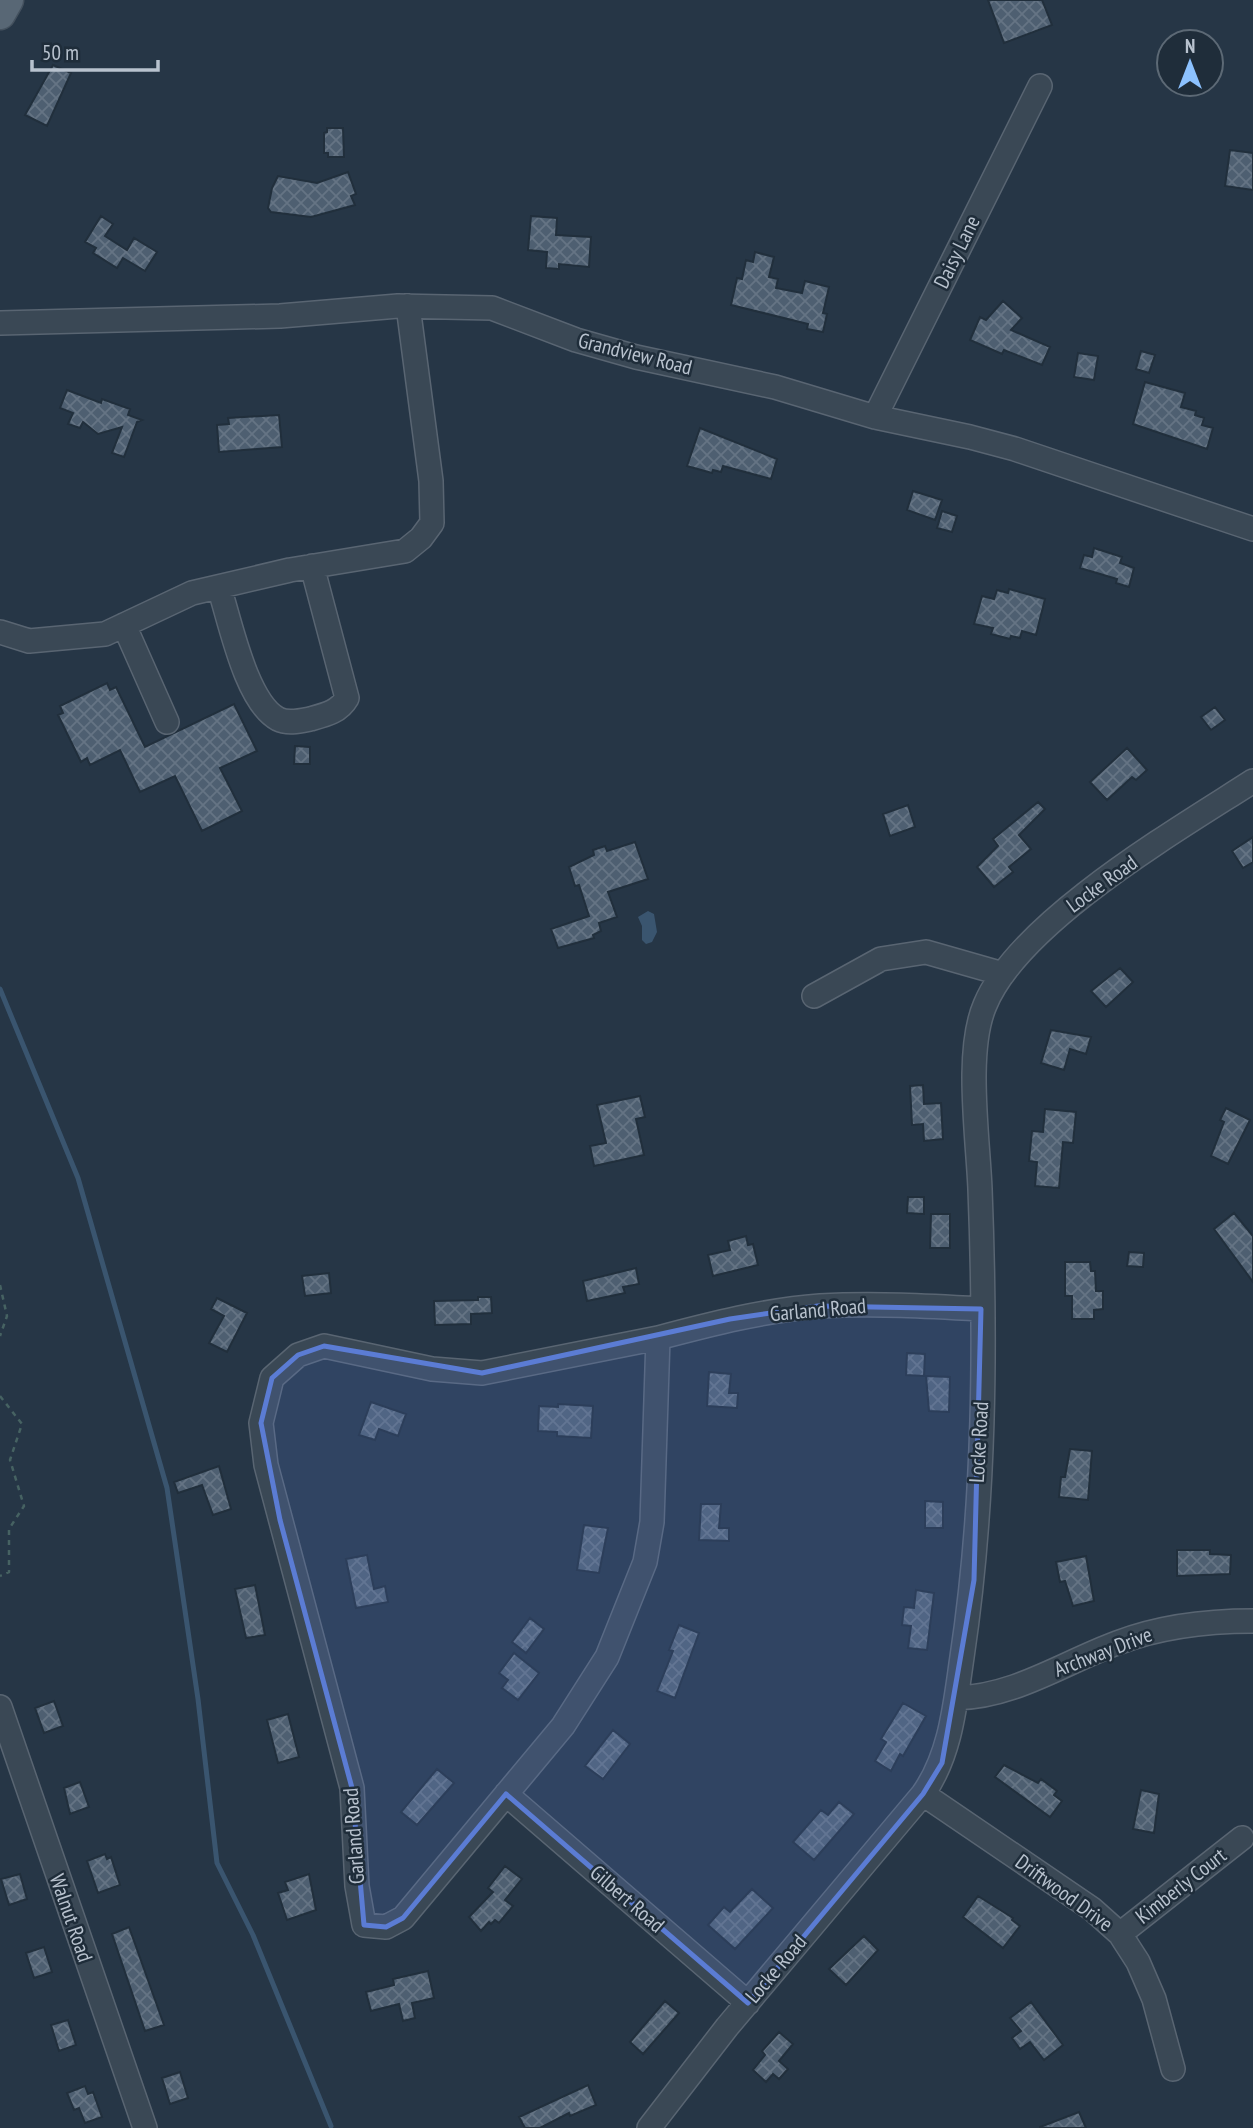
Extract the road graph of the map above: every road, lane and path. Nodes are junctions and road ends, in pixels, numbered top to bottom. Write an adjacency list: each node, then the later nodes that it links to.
1 (8, 0): 2 (main road)
2 (0, 14)
3 (1040, 86): 6 (street, Daisy Lane)
4 (408, 306): 5 (street, Grandview Road); 6 (street, Grandview Road); 8 (street)
5 (0, 323)
6 (875, 417): 7 (street, Grandview Road)
7 (1253, 528)
8 (312, 566): 9 (street); 9 (street)
9 (219, 587): 10 (street)
10 (124, 625): 11 (street); 12 (street)
11 (0, 632)
12 (167, 722)
13 (1253, 781): 14 (street, Locke Road)
14 (1003, 974): 15 (street); 17 (street, Locke Road)
15 (814, 996)
16 (0, 1285): 18 (path)
17 (981, 1308): 19 (street, Garland Road); 23 (street, Locke Road)
18 (0, 1336)
19 (657, 1339): 25 (street, Garland Road); 25 (street, Garland Road)
20 (0, 1396): 21 (path)
21 (0, 1576)
22 (1253, 1621): 23 (street, Archway Drive)
23 (956, 1698): 26 (street, Locke Road)
24 (0, 1706): 31 (street, Walnut Road)
25 (506, 1794): 29 (street, Gilbert Road)
26 (923, 1794): 28 (street, Driftwood Drive); 29 (street, Locke Road)
27 (1242, 1838): 28 (street, Kimberly Court)
28 (1120, 1934): 30 (street, Driftwood Drive)
29 (748, 2003): 32 (street, Locke Road)
30 (1173, 2069)
31 (145, 2128)
32 (649, 2128)

